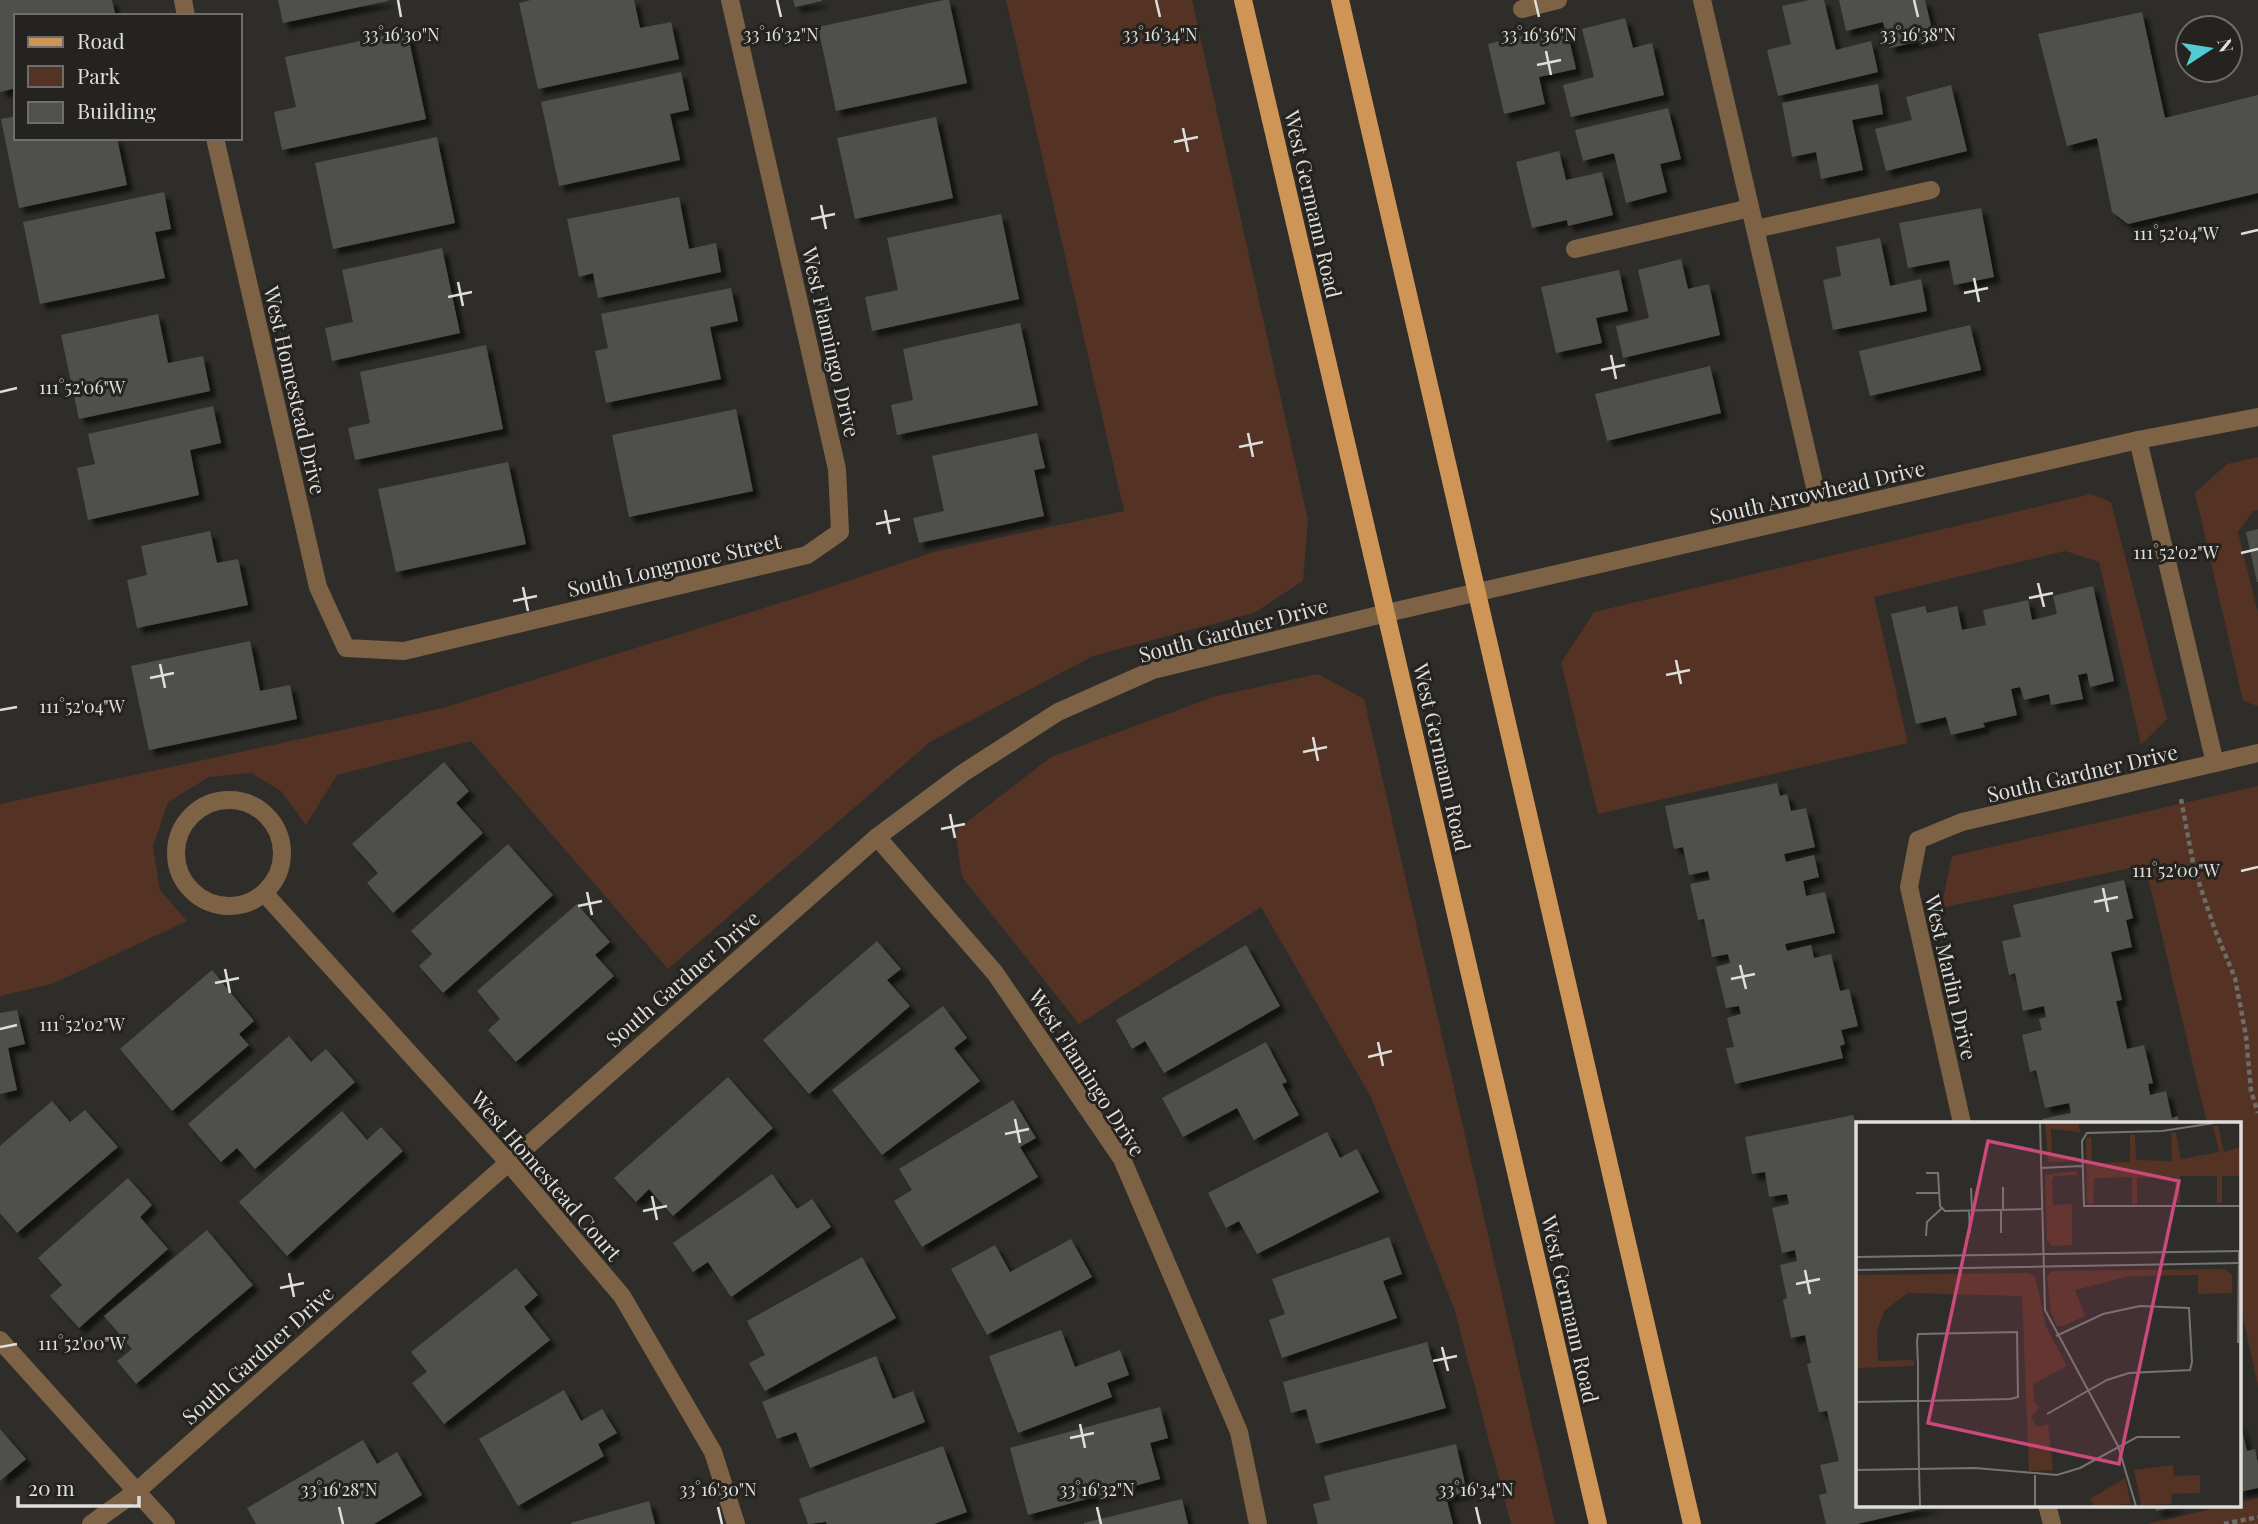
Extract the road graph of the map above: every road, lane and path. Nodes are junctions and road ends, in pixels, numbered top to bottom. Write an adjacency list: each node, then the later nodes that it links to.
1 (730, 0): 15 (street, West Flamingo Drive)
2 (1243, 0): 17 (main road, West Germann Road)
3 (1340, 0): 16 (main road)
4 (1558, 0): 6 (street)
5 (1702, 0): 9 (street)
6 (1522, 9)
7 (215, 140): 18 (street, West Homestead Drive)
8 (1931, 190): 10 (street)
9 (1750, 208): 10 (street); 11 (street)
10 (1756, 229): 14 (street)
11 (1575, 249)
12 (2258, 417): 13 (street, South Arrowhead Drive)
13 (2138, 440): 14 (street, South Arrowhead Drive); 20 (street)
14 (1821, 513): 16 (street, South Arrowhead Drive)
15 (840, 532): 18 (street, South Longmore Street)
16 (1475, 594): 17 (street, South Arrowhead Drive); 37 (main road)
17 (1387, 613): 22 (street, South Gardner Drive); 36 (main road, West Germann Road)
18 (346, 648)
19 (2258, 753): 20 (street, South Gardner Drive)
20 (2215, 763): 21 (street, South Gardner Drive)
21 (2177, 774): 23 (street, South Gardner Drive); 25 (path)
22 (877, 837): 27 (street, South Gardner Drive); 35 (street, West Flamingo Drive)
23 (1918, 840): 26 (street, West Marlin Drive)
24 (265, 894): 24 (street); 27 (street, West Homestead Court)
25 (2258, 1113)
26 (1962, 1122)
27 (508, 1162): 29 (street, South Gardner Drive); 34 (street, West Homestead Court)
28 (0, 1340): 29 (street)
29 (137, 1491): 32 (street, South Gardner Drive); 33 (street)
30 (2047, 1506): 38 (street)
31 (2258, 1517): 39 (path)
32 (91, 1524)
33 (166, 1524)
34 (736, 1524)
35 (1258, 1524)
36 (1598, 1524)
37 (1692, 1524)
38 (2052, 1524)
39 (2224, 1524)

